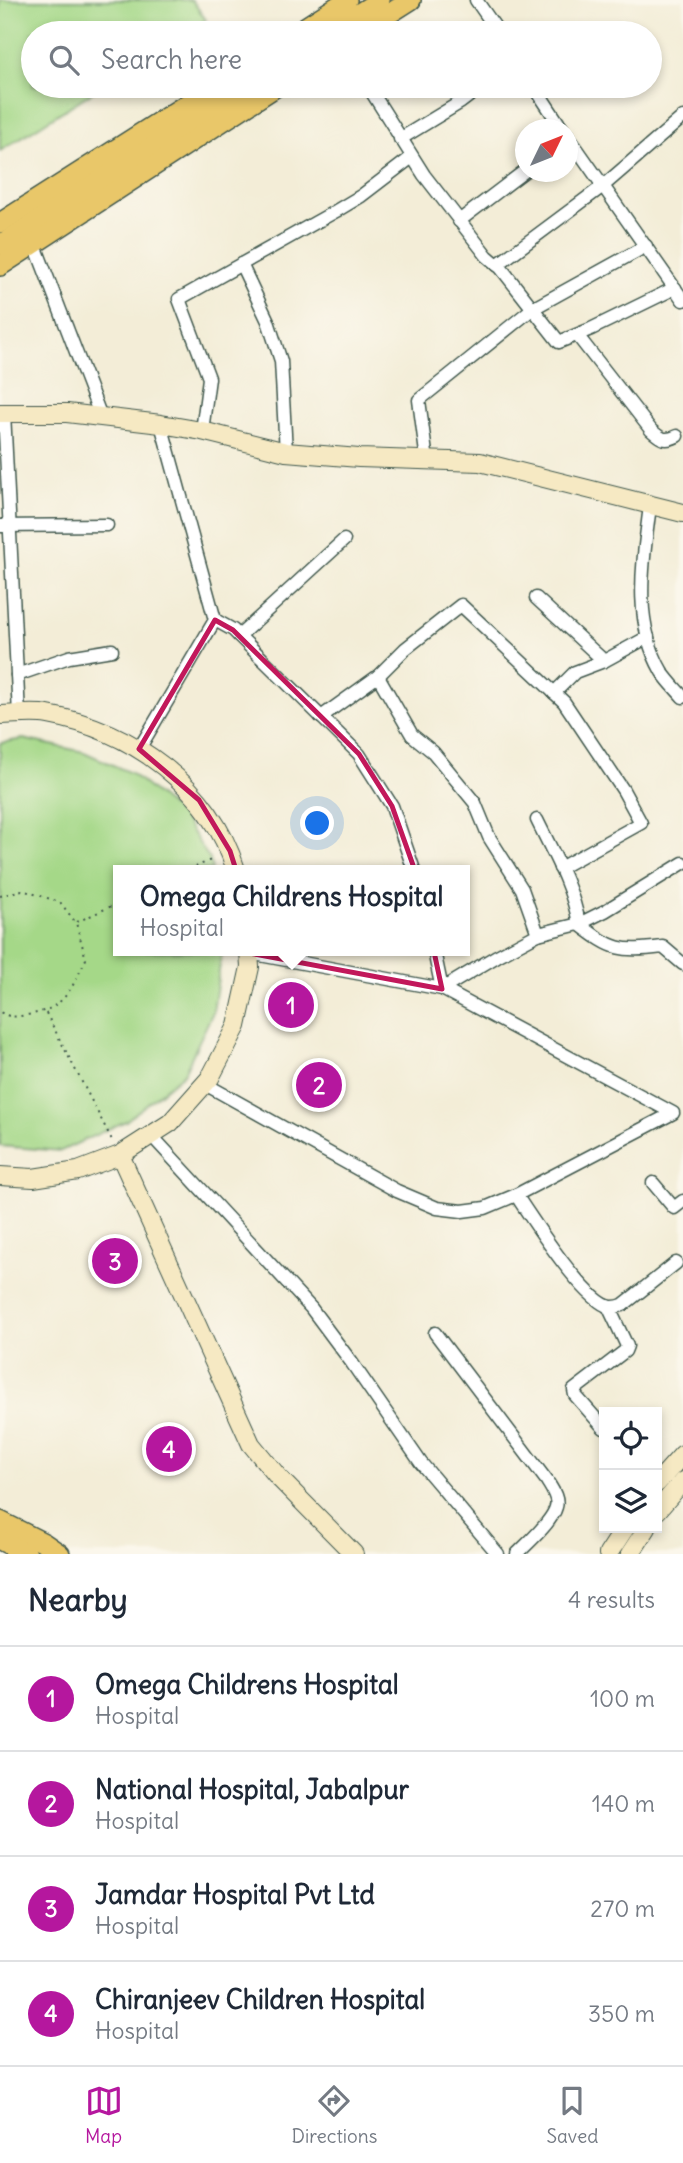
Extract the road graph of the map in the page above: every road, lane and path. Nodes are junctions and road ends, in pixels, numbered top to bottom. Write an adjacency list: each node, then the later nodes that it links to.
1 (347, 0): 5 (main road)
2 (380, 0): 6 (main road)
3 (411, 0): 7 (main road)
4 (476, 0): 8 (street)
5 (315, 21)
6 (346, 21)
7 (378, 21)
8 (491, 21)
9 (196, 98): 23 (main road)
10 (238, 98): 24 (main road)
11 (240, 98): 25 (main road)
12 (375, 98): 17 (street)
13 (466, 98): 17 (street)
14 (542, 98): 16 (street)
15 (683, 117): 21 (street)
16 (556, 119)
17 (400, 139): 19 (street)
18 (578, 151): 21 (street)
19 (412, 157): 22 (street); 27 (street)
20 (515, 178): 22 (street)
21 (603, 186): 26 (street); 28 (street)
22 (459, 221): 28 (street)
23 (0, 223)
24 (0, 245)
25 (35, 245): 29 (main road); 35 (street)
26 (646, 246): 30 (street); 32 (street)
27 (242, 264): 37 (street); 39 (street)
28 (497, 265): 32 (street)
29 (0, 266)
30 (675, 288): 31 (street); 33 (street)
31 (683, 300)
32 (532, 309): 33 (street); 40 (street)
33 (577, 335): 38 (street)
34 (2, 413): 35 (street); 43 (street)
35 (101, 417): 36 (street)
36 (161, 424): 37 (street); 47 (street)
37 (202, 431): 39 (street)
38 (677, 436)
39 (286, 452): 40 (street)
40 (427, 461): 41 (street)
41 (650, 506): 42 (street); 49 (street)
42 (683, 513)
43 (5, 525): 44 (street); 52 (street)
44 (107, 525)
45 (344, 540): 48 (street)
46 (536, 597): 51 (street)
47 (215, 620): 48 (street); 59 (street)
48 (239, 636): 58 (street)
49 (648, 637): 51 (street); 55 (street)
50 (112, 650): 52 (street)
51 (604, 661): 54 (street)
52 (17, 675): 57 (street)
53 (378, 676): 54 (street); 58 (street); 71 (street)
54 (554, 693): 66 (street)
55 (683, 697)
56 (0, 715): 57 (street)
57 (19, 715): 59 (street)
58 (321, 717): 65 (street)
59 (139, 749): 61 (street)
60 (537, 820): 66 (street)
61 (230, 851): 63 (path); 64 (street)
62 (683, 863): 70 (street)
63 (200, 865)
64 (234, 865)
65 (412, 865)
66 (560, 868): 70 (street)
67 (0, 896): 69 (path)
68 (113, 906): 69 (path)
69 (76, 923): 78 (path)
70 (579, 924): 71 (street); 75 (street)
71 (538, 934): 76 (street)
72 (249, 956): 79 (street)
73 (270, 956): 76 (street)
74 (435, 956): 76 (street)
75 (683, 964)
76 (442, 989): 80 (street)
77 (0, 1012): 78 (path)
78 (46, 1013): 82 (path)
79 (205, 1084): 81 (street); 85 (street)
80 (678, 1118): 85 (street)
81 (151, 1135): 82 (street); 102 (street)
82 (120, 1155): 83 (street); 101 (street)
83 (0, 1176)
84 (653, 1183): 86 (street)
85 (516, 1195): 88 (street)
86 (683, 1201)
87 (676, 1263): 88 (street)
88 (608, 1306): 90 (street)
89 (435, 1334): 103 (street)
90 (599, 1422)
91 (683, 1454): 92 (street)
92 (662, 1477)
93 (683, 1481): 94 (street)
94 (662, 1505)
95 (0, 1521): 99 (main road)
96 (622, 1533): 104 (street)
97 (644, 1533): 105 (street)
98 (0, 1540): 100 (main road)
99 (48, 1550)
100 (27, 1554)
101 (354, 1554)
102 (498, 1554)
103 (517, 1554)
104 (608, 1554)
105 (630, 1554)

